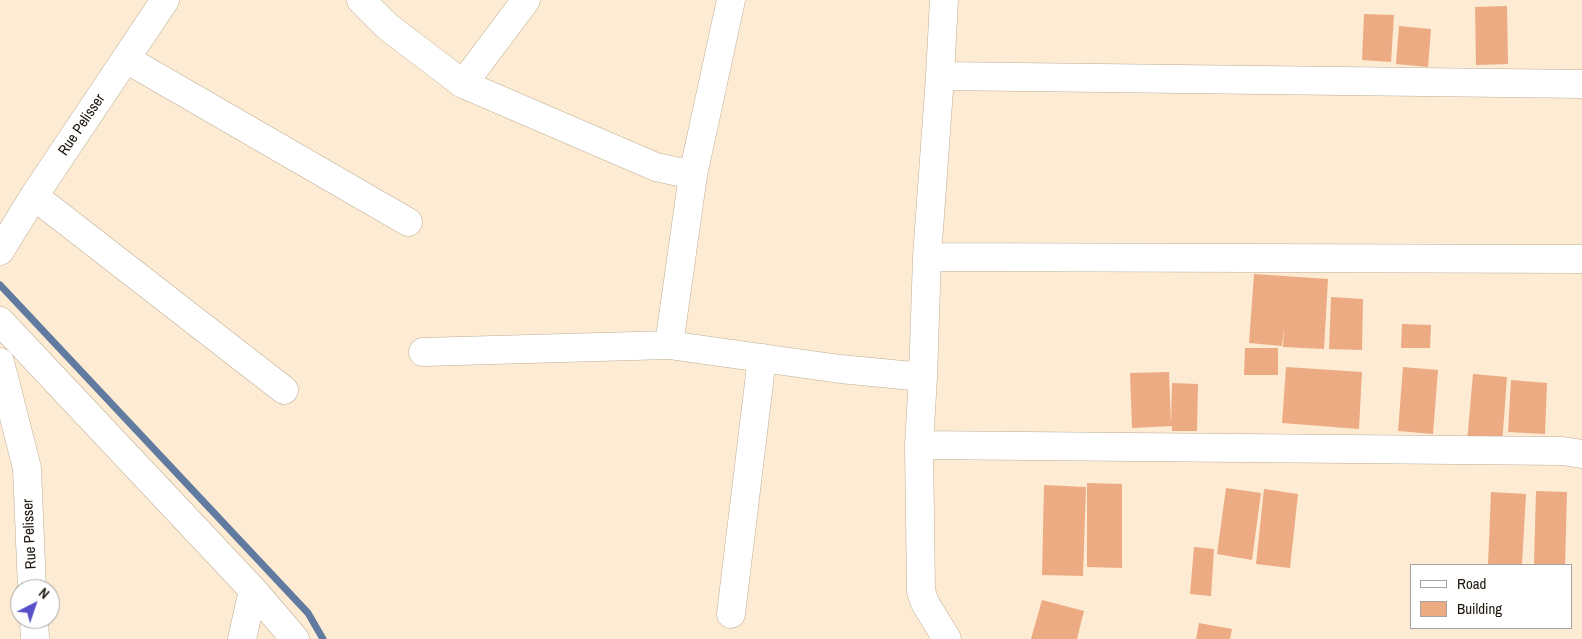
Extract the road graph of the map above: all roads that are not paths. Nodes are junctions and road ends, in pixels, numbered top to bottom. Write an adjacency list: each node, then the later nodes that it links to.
1 (165, 0): 6 (street, Rue Pelisser)
2 (361, 0): 8 (street)
3 (526, 0): 8 (street)
4 (731, 0): 10 (street)
5 (944, 0): 7 (street)
6 (126, 58): 11 (street, Rue Pelisser); 12 (street)
7 (940, 76): 9 (street); 14 (street)
8 (463, 84): 10 (street)
9 (1582, 84)
10 (693, 175): 17 (street)
11 (34, 196): 13 (street, Rue Pelisser); 22 (street)
12 (408, 222)
13 (0, 251)
14 (927, 257): 15 (street); 21 (street)
15 (1582, 259)
16 (0, 322): 26 (street)
17 (669, 345): 18 (street); 19 (street)
18 (423, 352)
19 (762, 358): 21 (street); 27 (street)
20 (0, 362): 25 (street, Rue Pelisser)
21 (923, 378): 23 (street)
22 (284, 390)
23 (919, 445): 24 (street); 30 (street)
24 (1582, 454)
25 (32, 579)
26 (253, 590): 28 (street); 29 (street)
27 (731, 614)
28 (242, 639)
29 (295, 639)
30 (947, 639)

